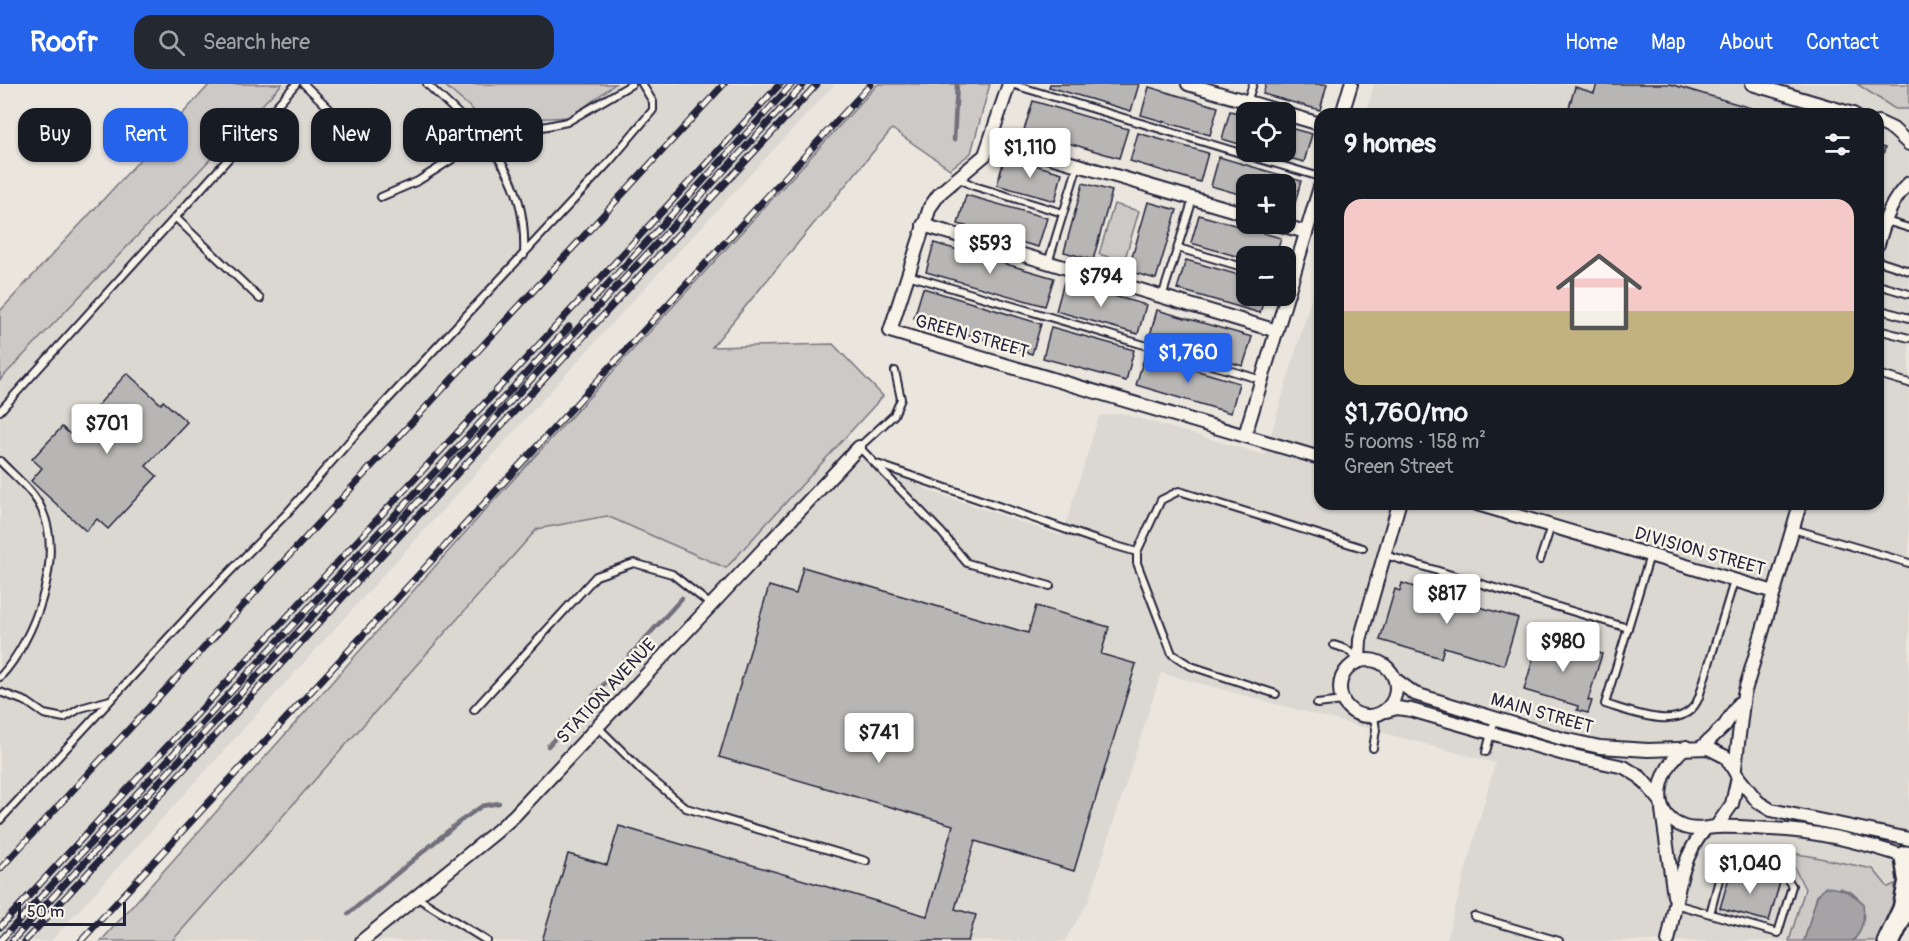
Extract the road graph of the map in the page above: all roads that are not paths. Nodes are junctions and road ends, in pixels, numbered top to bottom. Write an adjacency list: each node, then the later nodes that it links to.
1 (296, 84): 33 (lane)
2 (304, 84): 12 (lane)
3 (427, 84): 13 (lane)
4 (632, 84): 19 (lane)
5 (642, 84): 41 (lane)
6 (1010, 84): 20 (street, GREEN STREET); 25 (lane)
7 (1188, 84): 11 (street)
8 (1253, 84): 11 (lane)
9 (1351, 84): 14 (street)
10 (1752, 84): 15 (street)
11 (1248, 102)
12 (329, 108)
13 (452, 108)
14 (1344, 108)
15 (1833, 108)
16 (1296, 117): 17 (street)
17 (1314, 122)
18 (1884, 125): 21 (street)
19 (543, 127)
20 (992, 140): 24 (street); 26 (street, GREEN STREET)
21 (1909, 144)
22 (448, 162): 28 (lane)
23 (502, 162): 41 (lane)
24 (1078, 165): 29 (street); 32 (lane)
25 (1314, 175)
26 (958, 178): 32 (lane); 36 (street, GREEN STREET)
27 (1909, 183): 34 (street)
28 (381, 197)
29 (1193, 199): 31 (street); 40 (lane)
30 (1314, 206): 39 (street)
31 (1236, 211)
32 (1063, 213): 43 (lane)
33 (176, 218): 51 (lane); 62 (lane)
34 (1885, 220): 35 (street); 37 (lane)
35 (1884, 223)
36 (923, 225): 43 (street); 47 (street, GREEN STREET)
37 (1909, 228)
38 (1296, 229): 39 (street)
39 (1306, 232): 42 (street)
40 (1178, 248): 45 (lane); 50 (lane)
41 (524, 255): 91 (lane)
42 (1296, 260)
43 (1048, 263): 50 (street)
44 (1884, 263): 46 (lane)
45 (1236, 265)
46 (1909, 271)
47 (908, 275): 60 (lane); 63 (street, GREEN STREET)
48 (1884, 287): 49 (lane)
49 (1909, 294)
50 (1162, 297): 55 (street)
51 (260, 299)
52 (1283, 306): 55 (street)
53 (1884, 311): 54 (lane)
54 (1909, 318)
55 (1277, 331): 60 (street)
56 (1884, 332): 57 (lane)
57 (1909, 338)
58 (895, 371): 64 (lane)
59 (1884, 376): 61 (lane)
60 (1262, 380): 63 (street)
61 (1909, 383)
62 (0, 411)
63 (1245, 435): 65 (street)
64 (860, 447): 67 (lane); 82 (street, STATION AVENUE)
65 (1314, 456)
66 (0, 461): 86 (lane)
67 (877, 464): 74 (lane); 80 (lane)
68 (1397, 510): 75 (street)
69 (1497, 510): 71 (street, DIVISION STREET)
70 (1798, 510): 72 (street)
71 (1551, 526): 76 (street, DIVISION STREET); 77 (lane)
72 (1793, 529): 78 (lane); 81 (street)
73 (1363, 548): 74 (lane)
74 (1137, 552): 89 (lane)
75 (1384, 555): 83 (lane); 85 (street)
76 (1650, 555): 79 (street, DIVISION STREET); 83 (lane)
77 (1540, 560)
78 (1909, 563)
79 (1734, 580): 81 (street, DIVISION STREET); 83 (lane)
80 (1050, 586)
81 (1774, 592): 90 (street)
82 (711, 605): 94 (lane); 98 (street, STATION AVENUE)
83 (1628, 627)
84 (1334, 645): 85 (lane)
85 (1359, 660): 87 (street); 92 (street)
86 (0, 677)
87 (1396, 680): 95 (street); 97 (street, MAIN STREET)
88 (0, 692): 91 (lane)
89 (1276, 694)
90 (1744, 694): 101 (street); 104 (street)
91 (112, 699): 106 (lane)
92 (1342, 701): 93 (lane); 96 (street)
93 (1317, 704)
94 (474, 710)
95 (1386, 711): 96 (street); 99 (street, MAIN STREET)
96 (1374, 716): 102 (lane)
97 (1495, 719): 99 (lane); 100 (street, MAIN STREET)
98 (597, 726): 109 (lane); 111 (street, STATION AVENUE)
99 (1491, 734): 103 (lane); 105 (street, MAIN STREET)
100 (1686, 747): 101 (street); 105 (street)
101 (1702, 747): 104 (street)
102 (1374, 748)
103 (1486, 752)
104 (1736, 773): 107 (street); 108 (street)
105 (1661, 804): 107 (street); 112 (street)
106 (0, 820)
107 (1710, 828): 108 (street); 112 (street)
108 (1908, 858)
109 (866, 861)
110 (1909, 885): 119 (highway)
111 (416, 897): 115 (street, STATION AVENUE); 116 (lane)
112 (1675, 904): 113 (lane); 118 (street)
113 (1710, 914): 113 (lane)
114 (1474, 916): 117 (lane)
115 (362, 941)
116 (487, 941)
117 (1559, 941)
118 (1668, 941)
119 (1889, 941)

